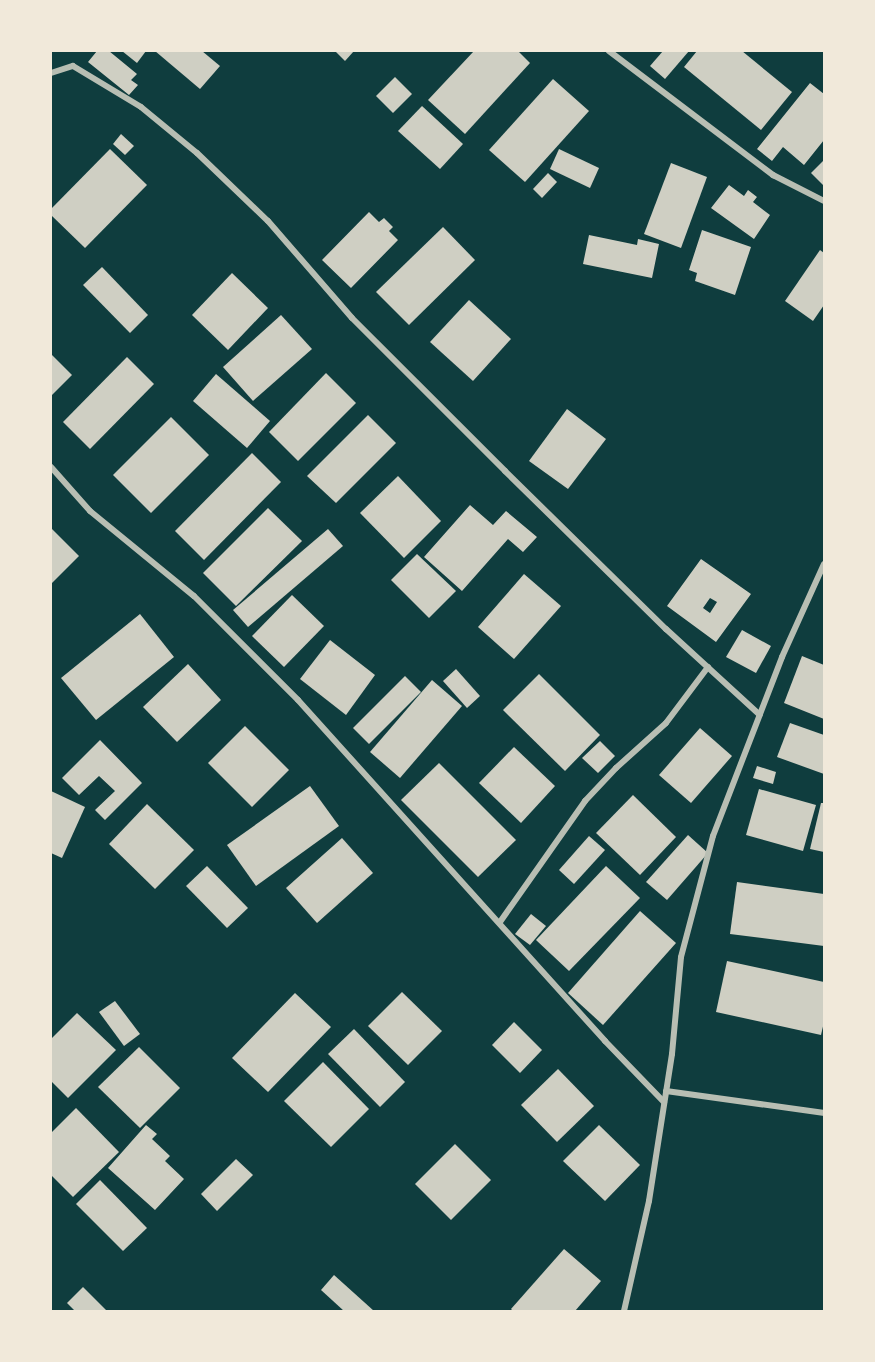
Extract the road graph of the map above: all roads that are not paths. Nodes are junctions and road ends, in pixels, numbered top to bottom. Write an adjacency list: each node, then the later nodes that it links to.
1 (609, 51): 3 (street)
2 (51, 73): 6 (street)
3 (824, 201)
4 (51, 467): 8 (street)
5 (824, 564): 7 (street)
6 (708, 667): 7 (street); 8 (street)
7 (760, 715): 9 (street)
8 (500, 922): 10 (street)
9 (666, 1091): 10 (street); 11 (street)
10 (664, 1102): 12 (street)
11 (824, 1113)
12 (624, 1311)

